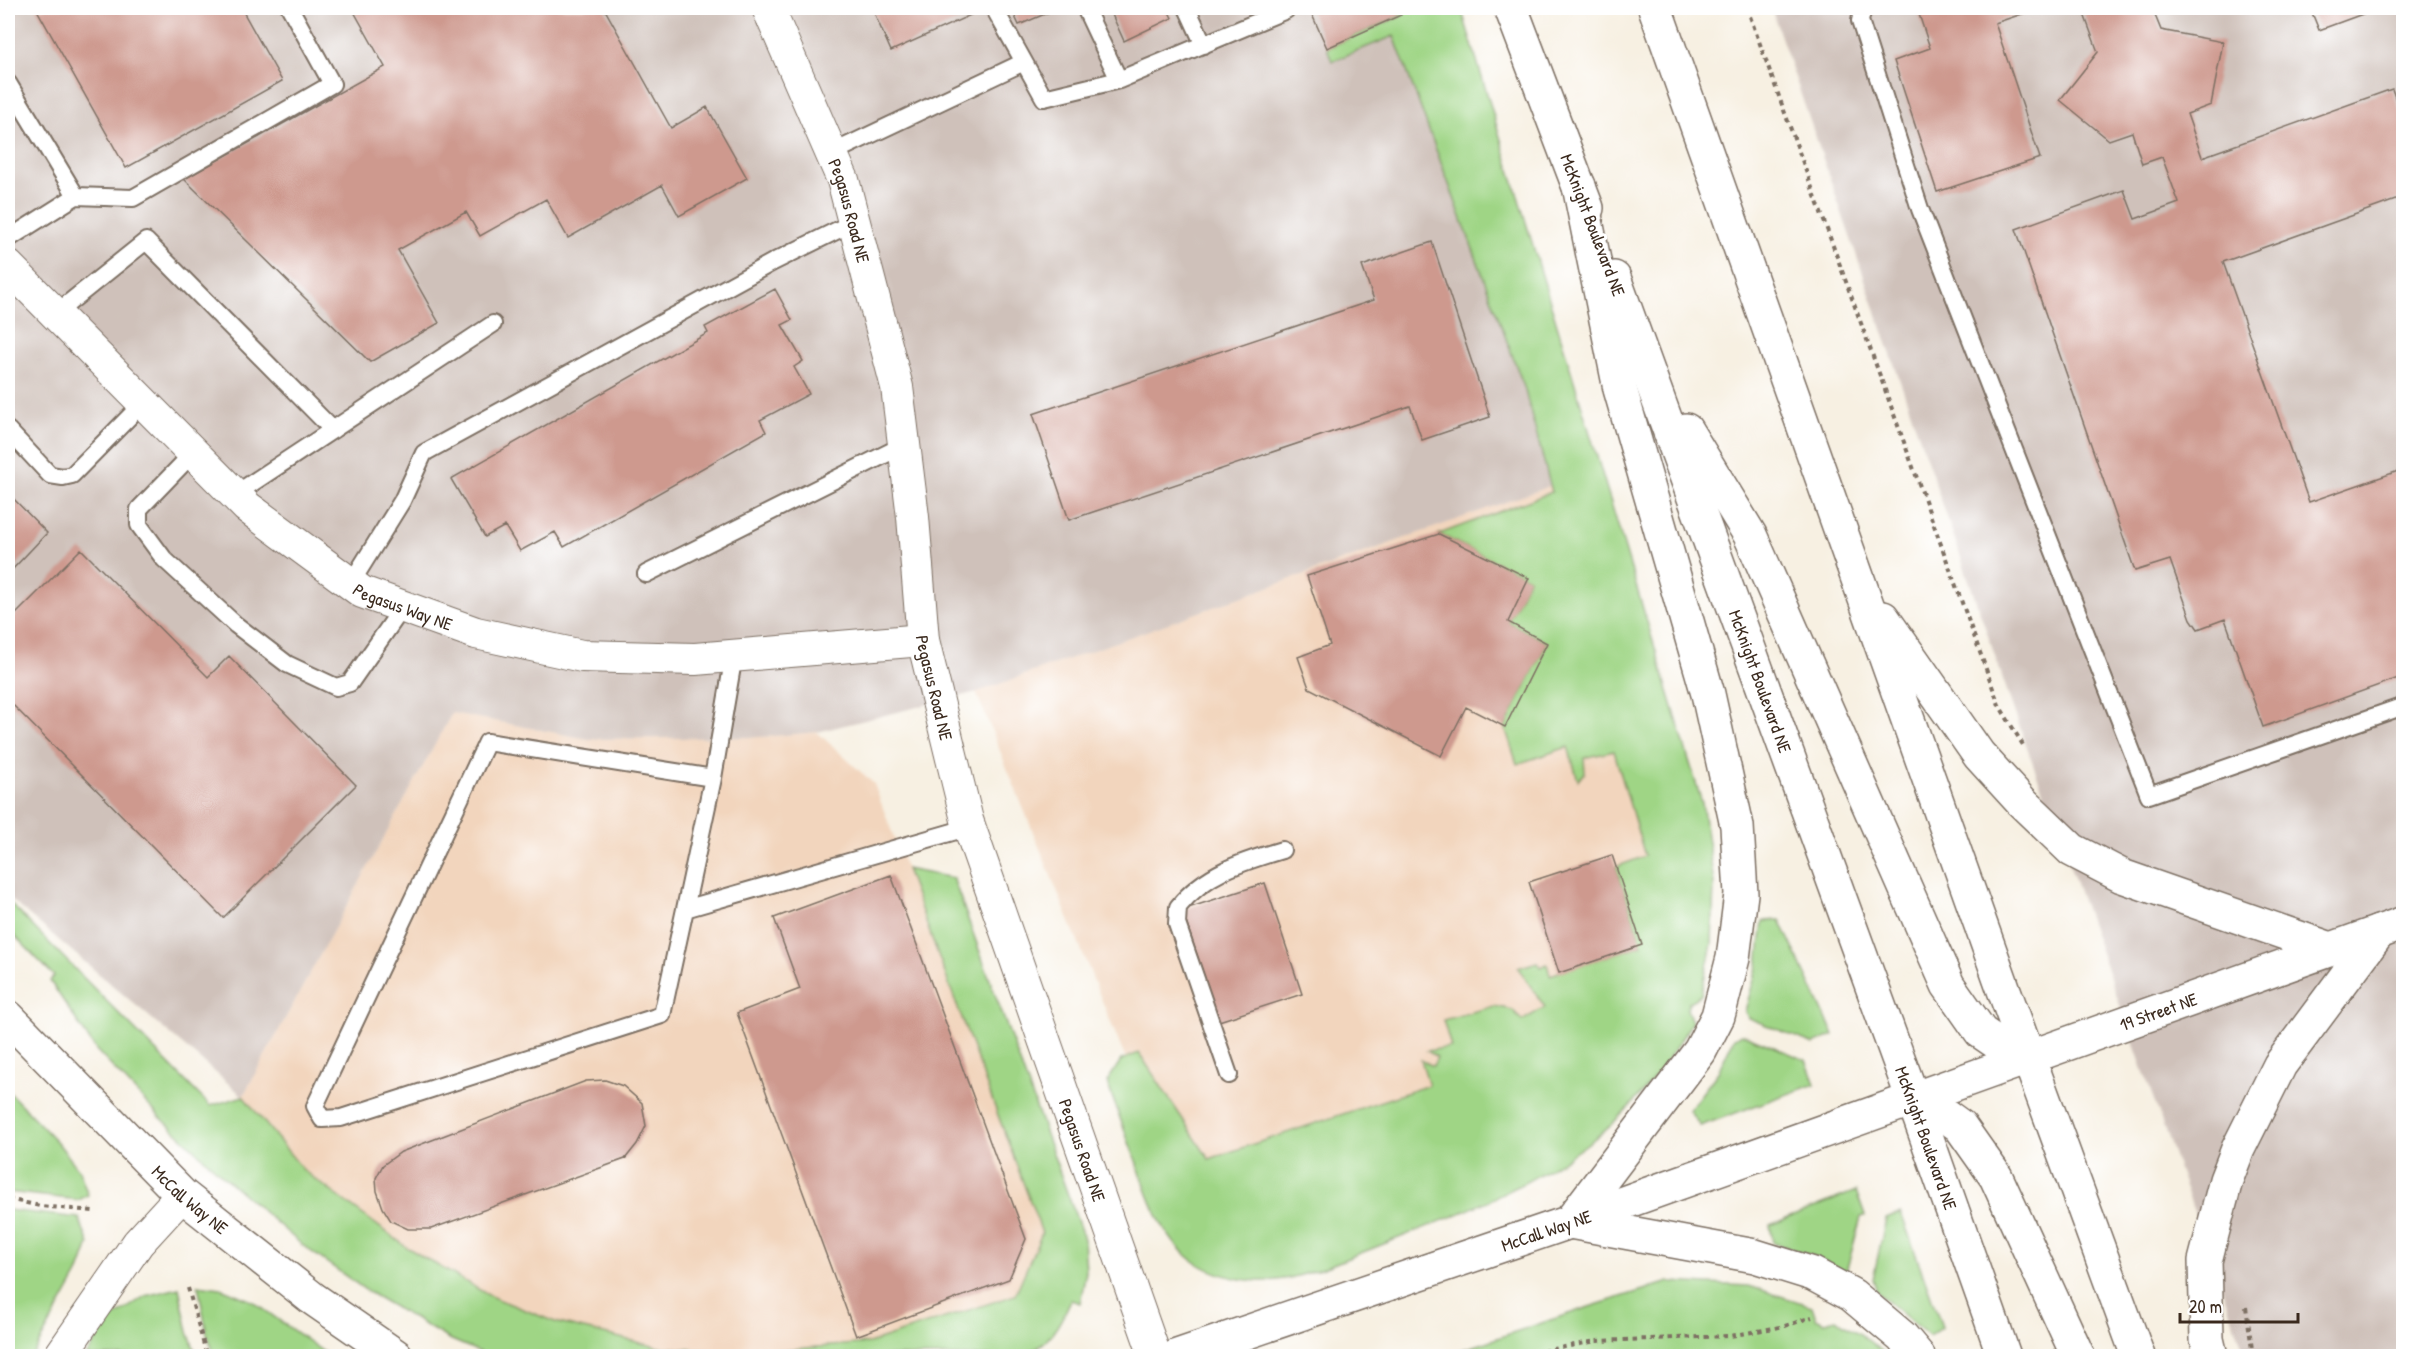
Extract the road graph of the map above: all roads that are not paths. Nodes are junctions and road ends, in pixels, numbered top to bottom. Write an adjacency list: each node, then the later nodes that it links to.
1 (290, 8): 16 (lane)
2 (768, 8): 14 (street, Pegasus Road NE)
3 (994, 8): 11 (lane)
4 (1085, 8): 12 (lane)
5 (1187, 8): 10 (lane)
6 (1285, 8): 10 (lane)
7 (1511, 8): 15 (main road, McKnight Boulevard NE)
8 (1655, 8): 30 (main road)
9 (1863, 8): 35 (lane)
10 (1204, 45): 12 (lane)
11 (1024, 62): 12 (lane); 14 (lane)
12 (1119, 80)
13 (8, 82): 16 (lane)
14 (832, 153): 17 (street, Pegasus Road NE)
15 (1579, 186): 22 (main road, McKnight Boulevard NE); 47 (main road)
16 (76, 196): 18 (lane)
17 (854, 222): 26 (street, Pegasus Road NE); 31 (lane)
18 (8, 239)
19 (8, 266): 20 (street, Pegasus Way NE)
20 (55, 314): 23 (street, Pegasus Way NE); 25 (lane)
21 (493, 324): 25 (lane)
22 (1649, 370): 43 (main road); 45 (main road, McKnight Boulevard NE)
23 (143, 403): 24 (lane); 27 (street, Pegasus Way NE)
24 (8, 430)
25 (333, 430): 28 (lane)
26 (904, 445): 29 (lane); 33 (street, Pegasus Road NE)
27 (193, 453): 28 (street, Pegasus Way NE); 32 (lane)
28 (234, 495): 31 (street, Pegasus Way NE)
29 (646, 574)
30 (1858, 582): 41 (main road); 43 (main road)
31 (351, 583): 32 (street, Pegasus Way NE)
32 (403, 607): 34 (street, Pegasus Way NE)
33 (923, 640): 34 (street, Pegasus Way NE); 37 (street, Pegasus Road NE)
34 (734, 656): 36 (lane)
35 (2403, 706)
36 (713, 778): 39 (lane); 39 (lane)
37 (970, 827): 39 (lane); 50 (street, Pegasus Road NE)
38 (1282, 850): 44 (lane)
39 (685, 909)
40 (2391, 927): 41 (main road, 19 Street NE); 56 (main road)
41 (2328, 948): 43 (main road, 19 Street NE)
42 (8, 1017): 46 (main road, McCall Way NE)
43 (2028, 1059): 45 (main road, 19 Street NE); 55 (main road)
44 (1229, 1075)
45 (1913, 1099): 47 (main road, McCall Way NE); 53 (main road, McKnight Boulevard NE); 54 (main road)
46 (182, 1195): 48 (street); 49 (main road, McCall Way NE)
47 (1570, 1222): 51 (main road, McCall Way NE); 52 (main road)
48 (60, 1356)
49 (396, 1356)
50 (1155, 1356)
51 (1177, 1356)
52 (1918, 1356)
53 (2004, 1356)
54 (2079, 1356)
55 (2138, 1356)
56 (2211, 1356)

